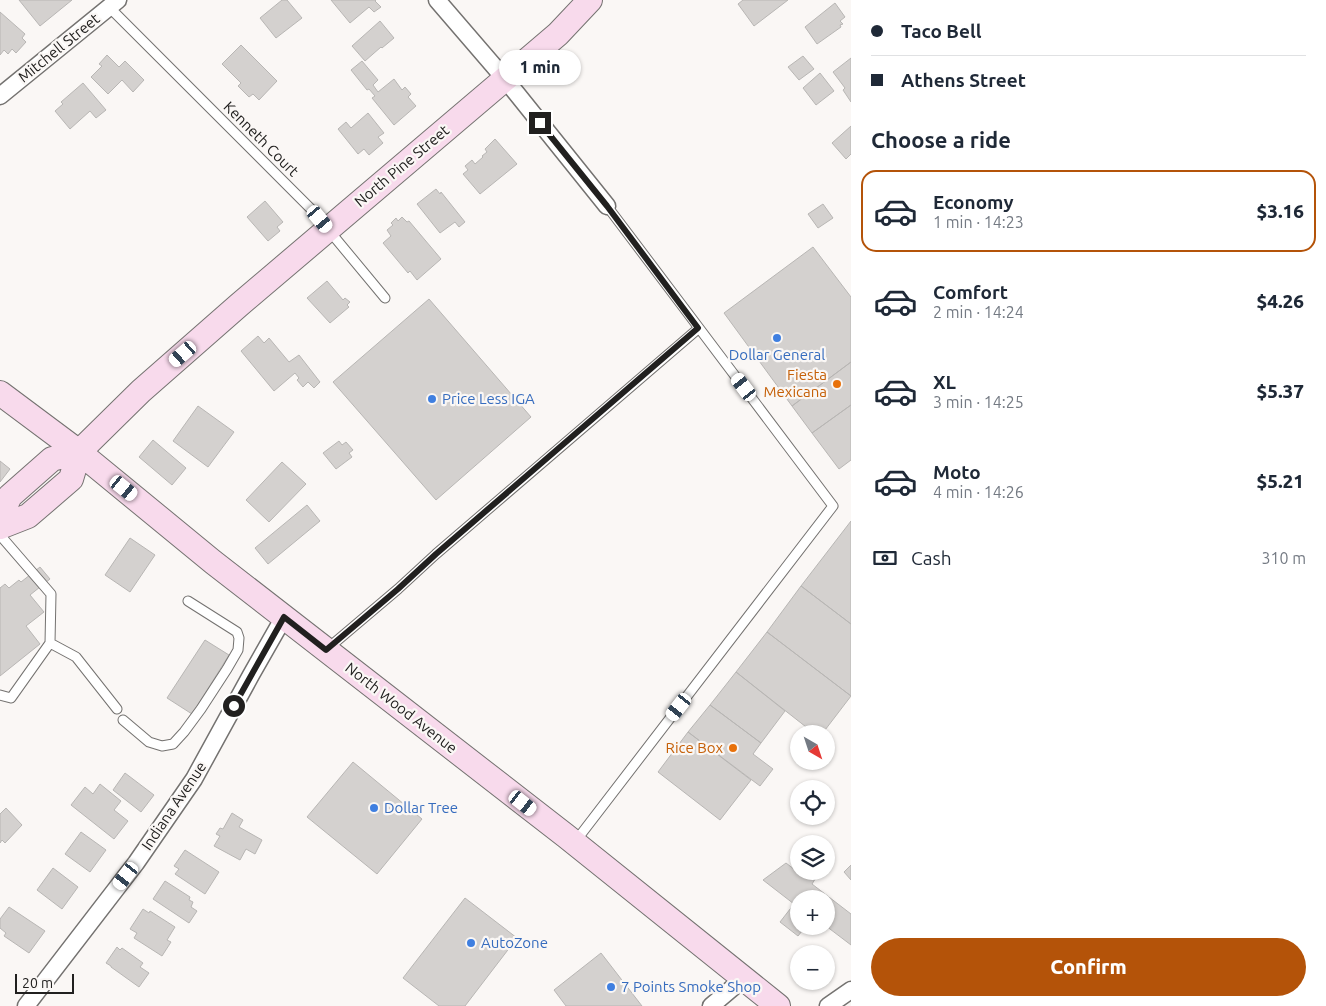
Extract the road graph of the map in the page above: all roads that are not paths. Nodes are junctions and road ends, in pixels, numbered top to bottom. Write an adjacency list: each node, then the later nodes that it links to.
1 (437, 0): 4 (street)
2 (590, 0): 4 (main road, North Pine Street)
3 (114, 3): 5 (street, Mitchell Street); 7 (lane, Kenneth Court)
4 (505, 79): 6 (street); 7 (main road, North Pine Street)
5 (0, 96)
6 (607, 206): 9 (lane)
7 (328, 228): 8 (lane, Kenneth Court); 11 (main road, North Pine Street)
8 (385, 298)
9 (698, 328): 18 (lane); 22 (lane)
10 (0, 393): 11 (main road, North Wood Avenue)
11 (79, 452): 12 (main road, North Pine Street); 13 (main road, North Pine Street); 16 (main road, North Wood Avenue)
12 (0, 518)
13 (0, 527)
14 (0, 534): 17 (lane)
15 (188, 601): 21 (lane)
16 (284, 617): 18 (main road, North Wood Avenue); 25 (street, Indiana Avenue)
17 (50, 643): 19 (lane); 20 (lane)
18 (326, 650): 22 (main road, North Wood Avenue)
19 (0, 695)
20 (117, 709)
21 (124, 720)
22 (574, 843): 23 (main road, North Wood Avenue)
23 (743, 979): 26 (street); 27 (main road, North Wood Avenue)
24 (851, 990): 28 (street)
25 (26, 1006)
26 (711, 1006)
27 (778, 1006)
28 (828, 1006)

